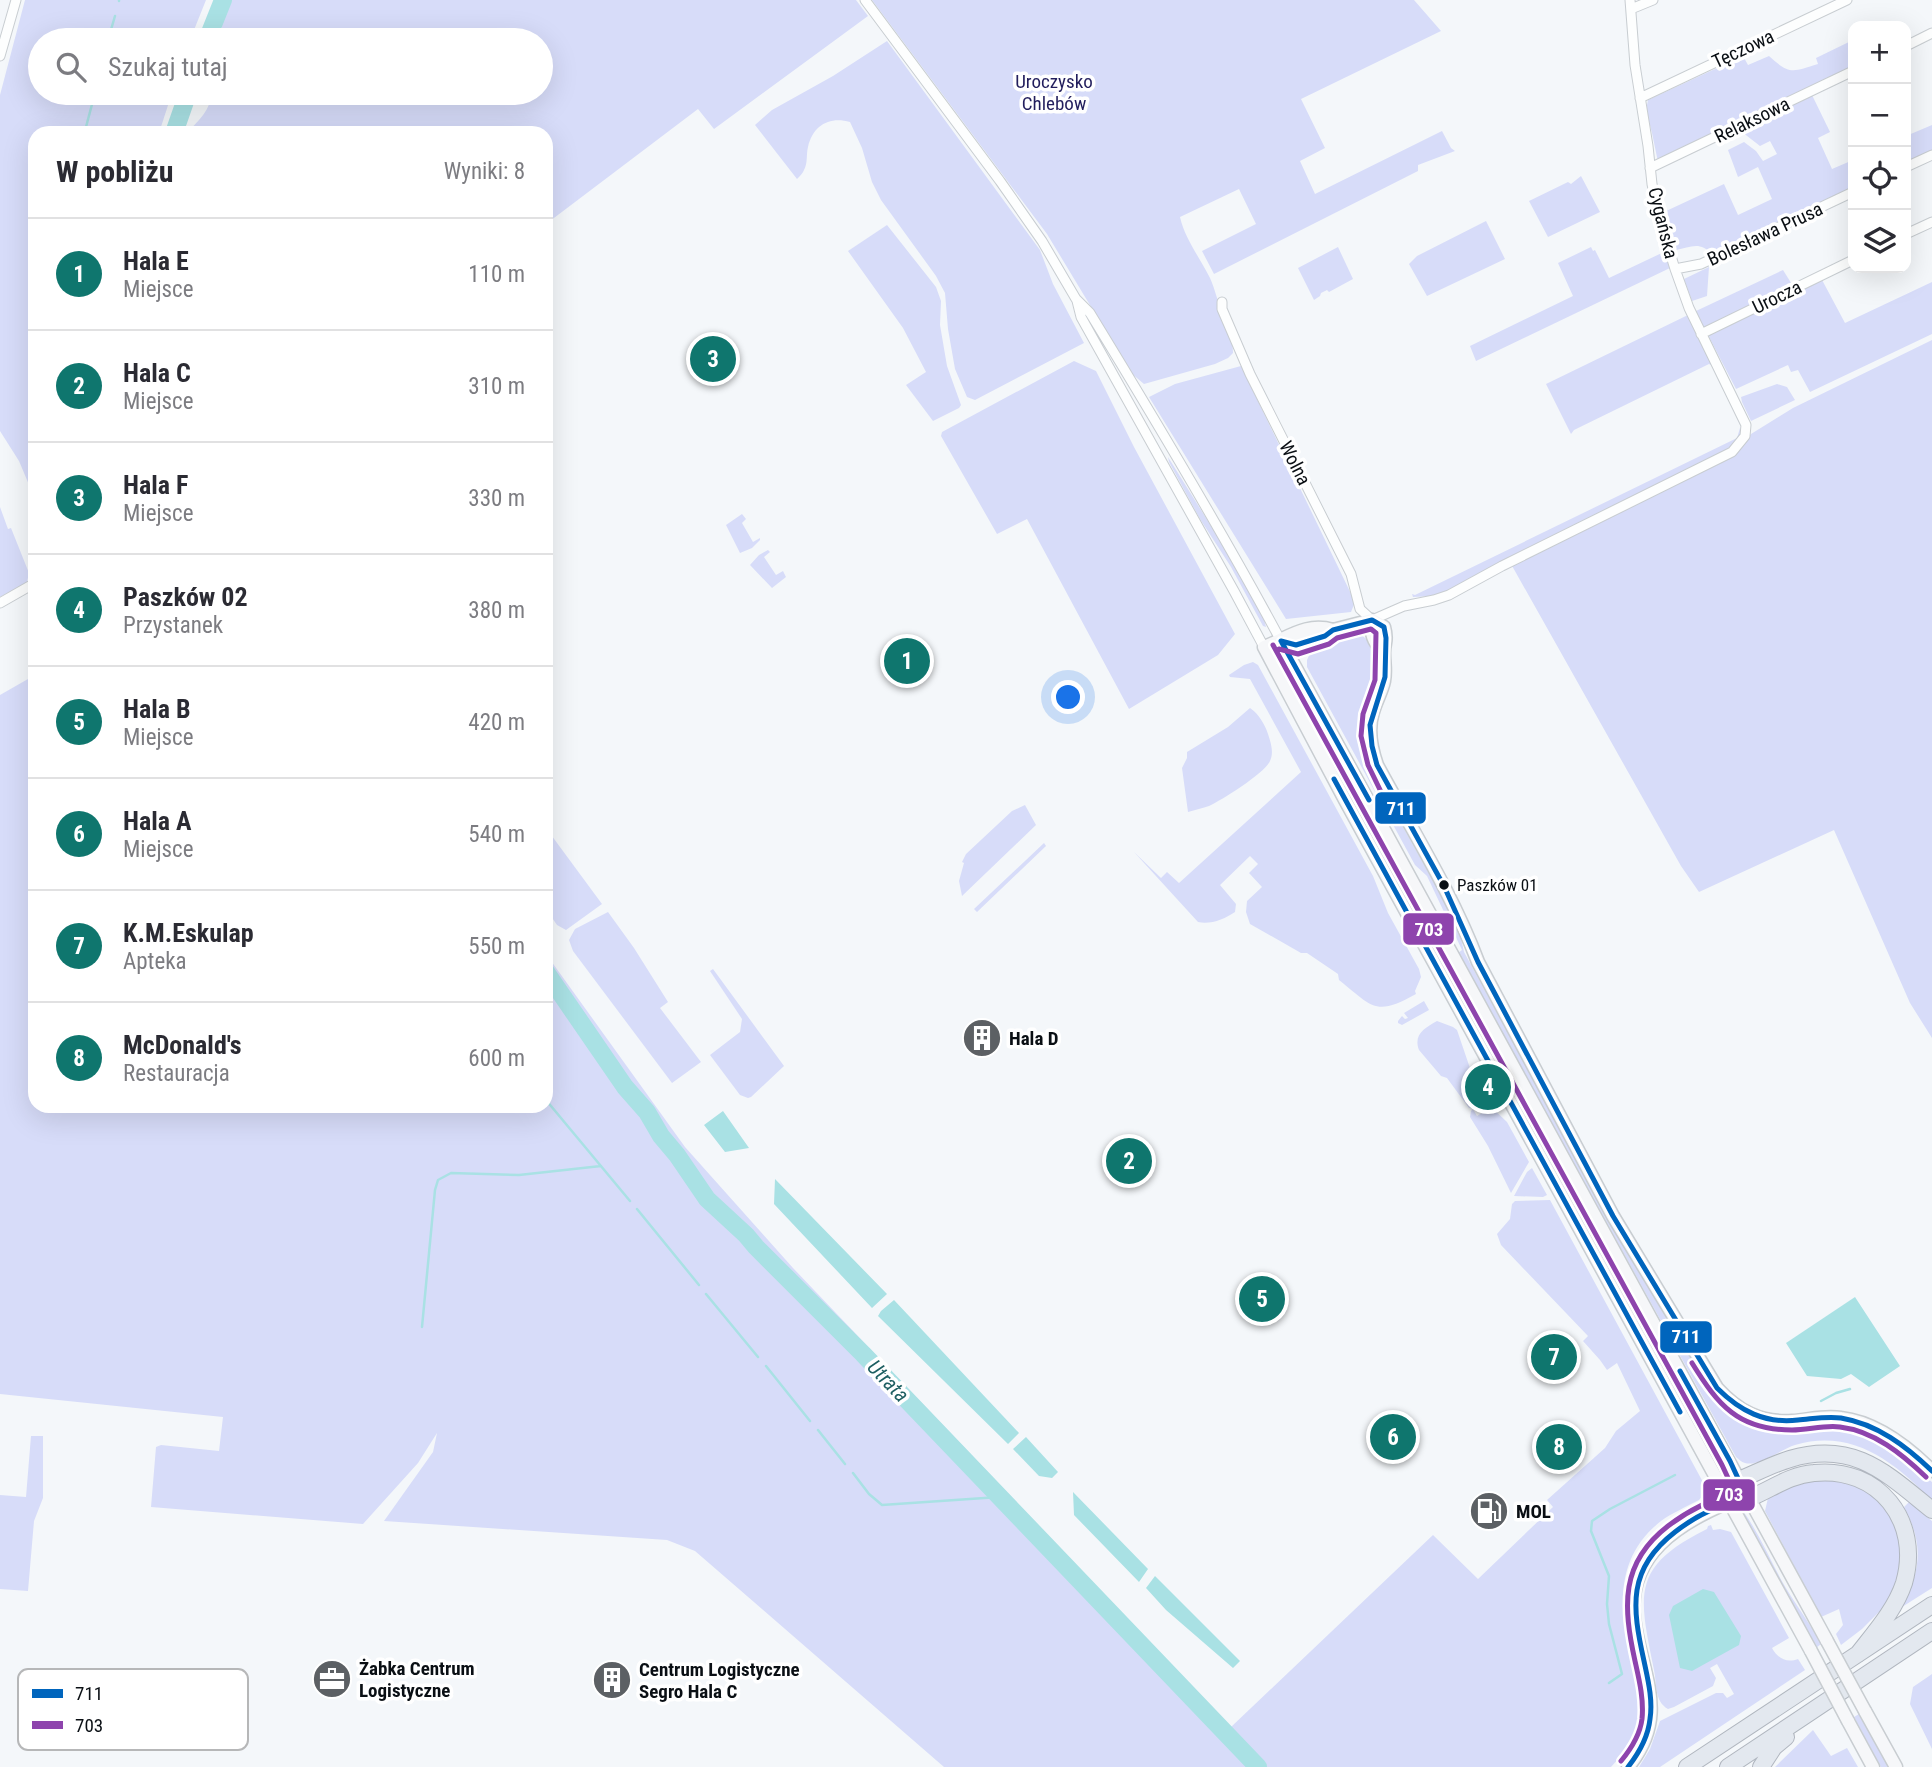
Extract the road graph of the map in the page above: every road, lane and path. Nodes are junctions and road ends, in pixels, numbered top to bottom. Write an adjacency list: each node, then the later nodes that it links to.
1 (16, 0): 8 (street)
2 (865, 0): 19 (street)
3 (1653, 0): 5 (street)
4 (1847, 0): 10 (street, Tęczowa)
5 (1631, 5): 10 (street, Cygańska)
6 (1932, 33): 7 (street)
7 (1911, 44)
8 (0, 56)
9 (1848, 73): 13 (street, Relaksowa)
10 (1640, 98): 13 (street, Cygańska)
11 (1932, 155): 12 (street)
12 (1911, 165)
13 (1650, 168): 18 (street, Cygańska)
14 (1848, 194): 18 (street, Bolesława Prusa)
15 (1932, 222): 16 (street)
16 (1911, 232)
17 (1848, 262): 21 (street, Urocza)
18 (1675, 269): 21 (street, Cygańska)
19 (1076, 299): 25 (street); 26 (street)
20 (1222, 302): 24 (street, Wolna)
21 (1702, 334): 24 (street, Cygańska)
22 (28, 587): 23 (street)
23 (0, 603)
24 (1372, 620): 25 (street); 27 (street)
25 (1281, 641): 26 (street); 28 (street)
26 (1264, 647): 30 (street)
27 (1932, 1471)
28 (1739, 1480): 29 (street); 30 (street); 31 (highway)
29 (1748, 1500): 30 (highway); 34 (highway); 41 (street, bridge)
30 (1729, 1502): 36 (street); 40 (street, bridge)
31 (1932, 1510)
32 (1932, 1605): 34 (highway)
33 (1932, 1631): 35 (highway)
34 (1858, 1654): 37 (highway)
35 (1819, 1707): 38 (highway); 39 (highway)
36 (1628, 1767)
37 (1687, 1767)
38 (1728, 1767)
39 (1761, 1767)
40 (1873, 1767)
41 (1896, 1767)

